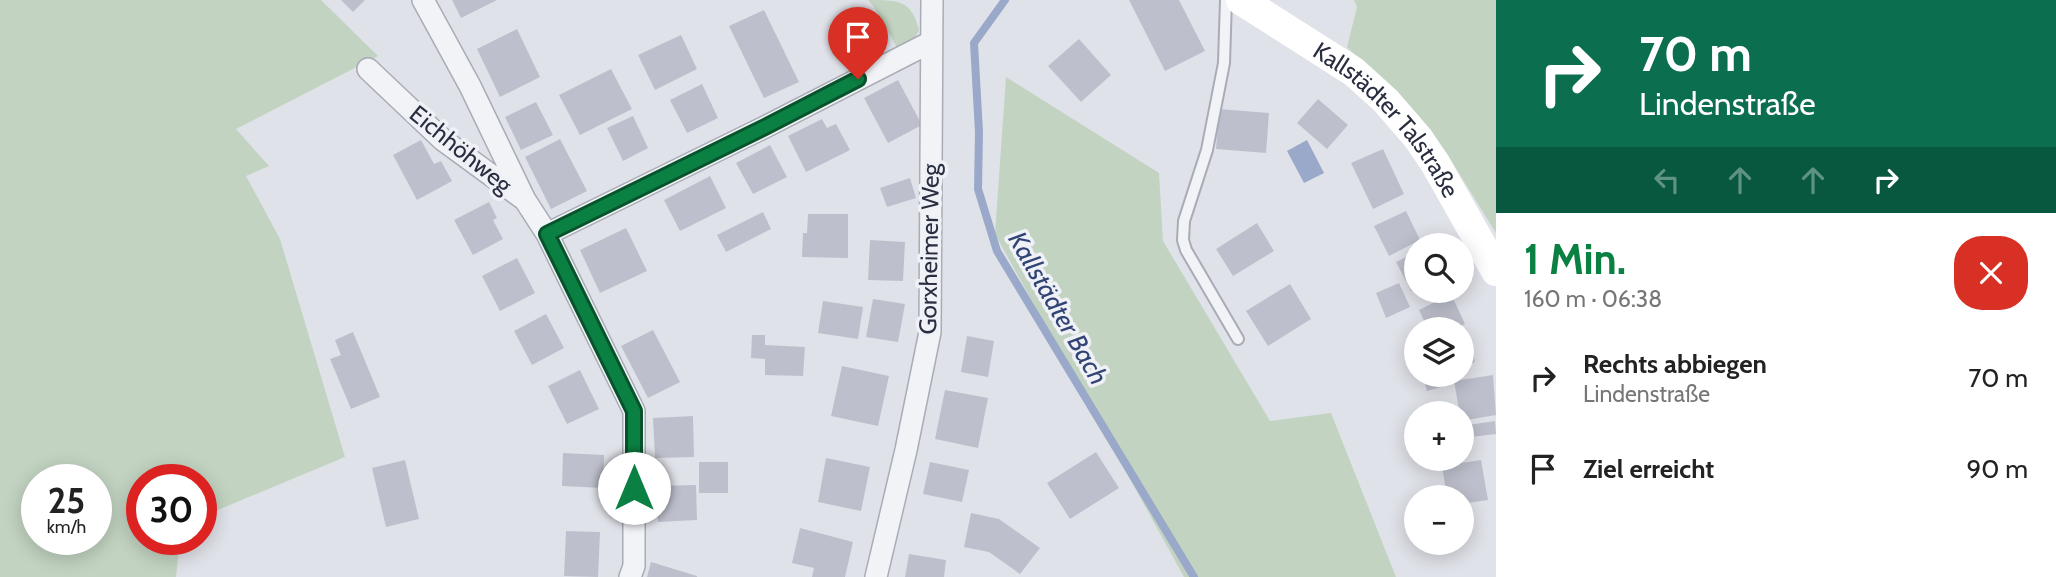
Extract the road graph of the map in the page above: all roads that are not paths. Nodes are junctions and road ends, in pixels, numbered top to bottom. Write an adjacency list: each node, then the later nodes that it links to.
1 (424, 0): 7 (street)
2 (932, 0): 5 (street, Gorxheimer Weg)
3 (1226, 0): 10 (lane)
4 (1241, 0): 9 (main road, Kallstädter Talstraße)
5 (931, 41): 8 (street); 12 (street, Gorxheimer Weg)
6 (368, 69): 7 (street, Eichhöhweg)
7 (525, 200): 8 (street, Eichhöhweg)
8 (547, 234): 11 (street, Eichhöhweg)
9 (1496, 271)
10 (1238, 339)
11 (630, 577)
12 (876, 577)

